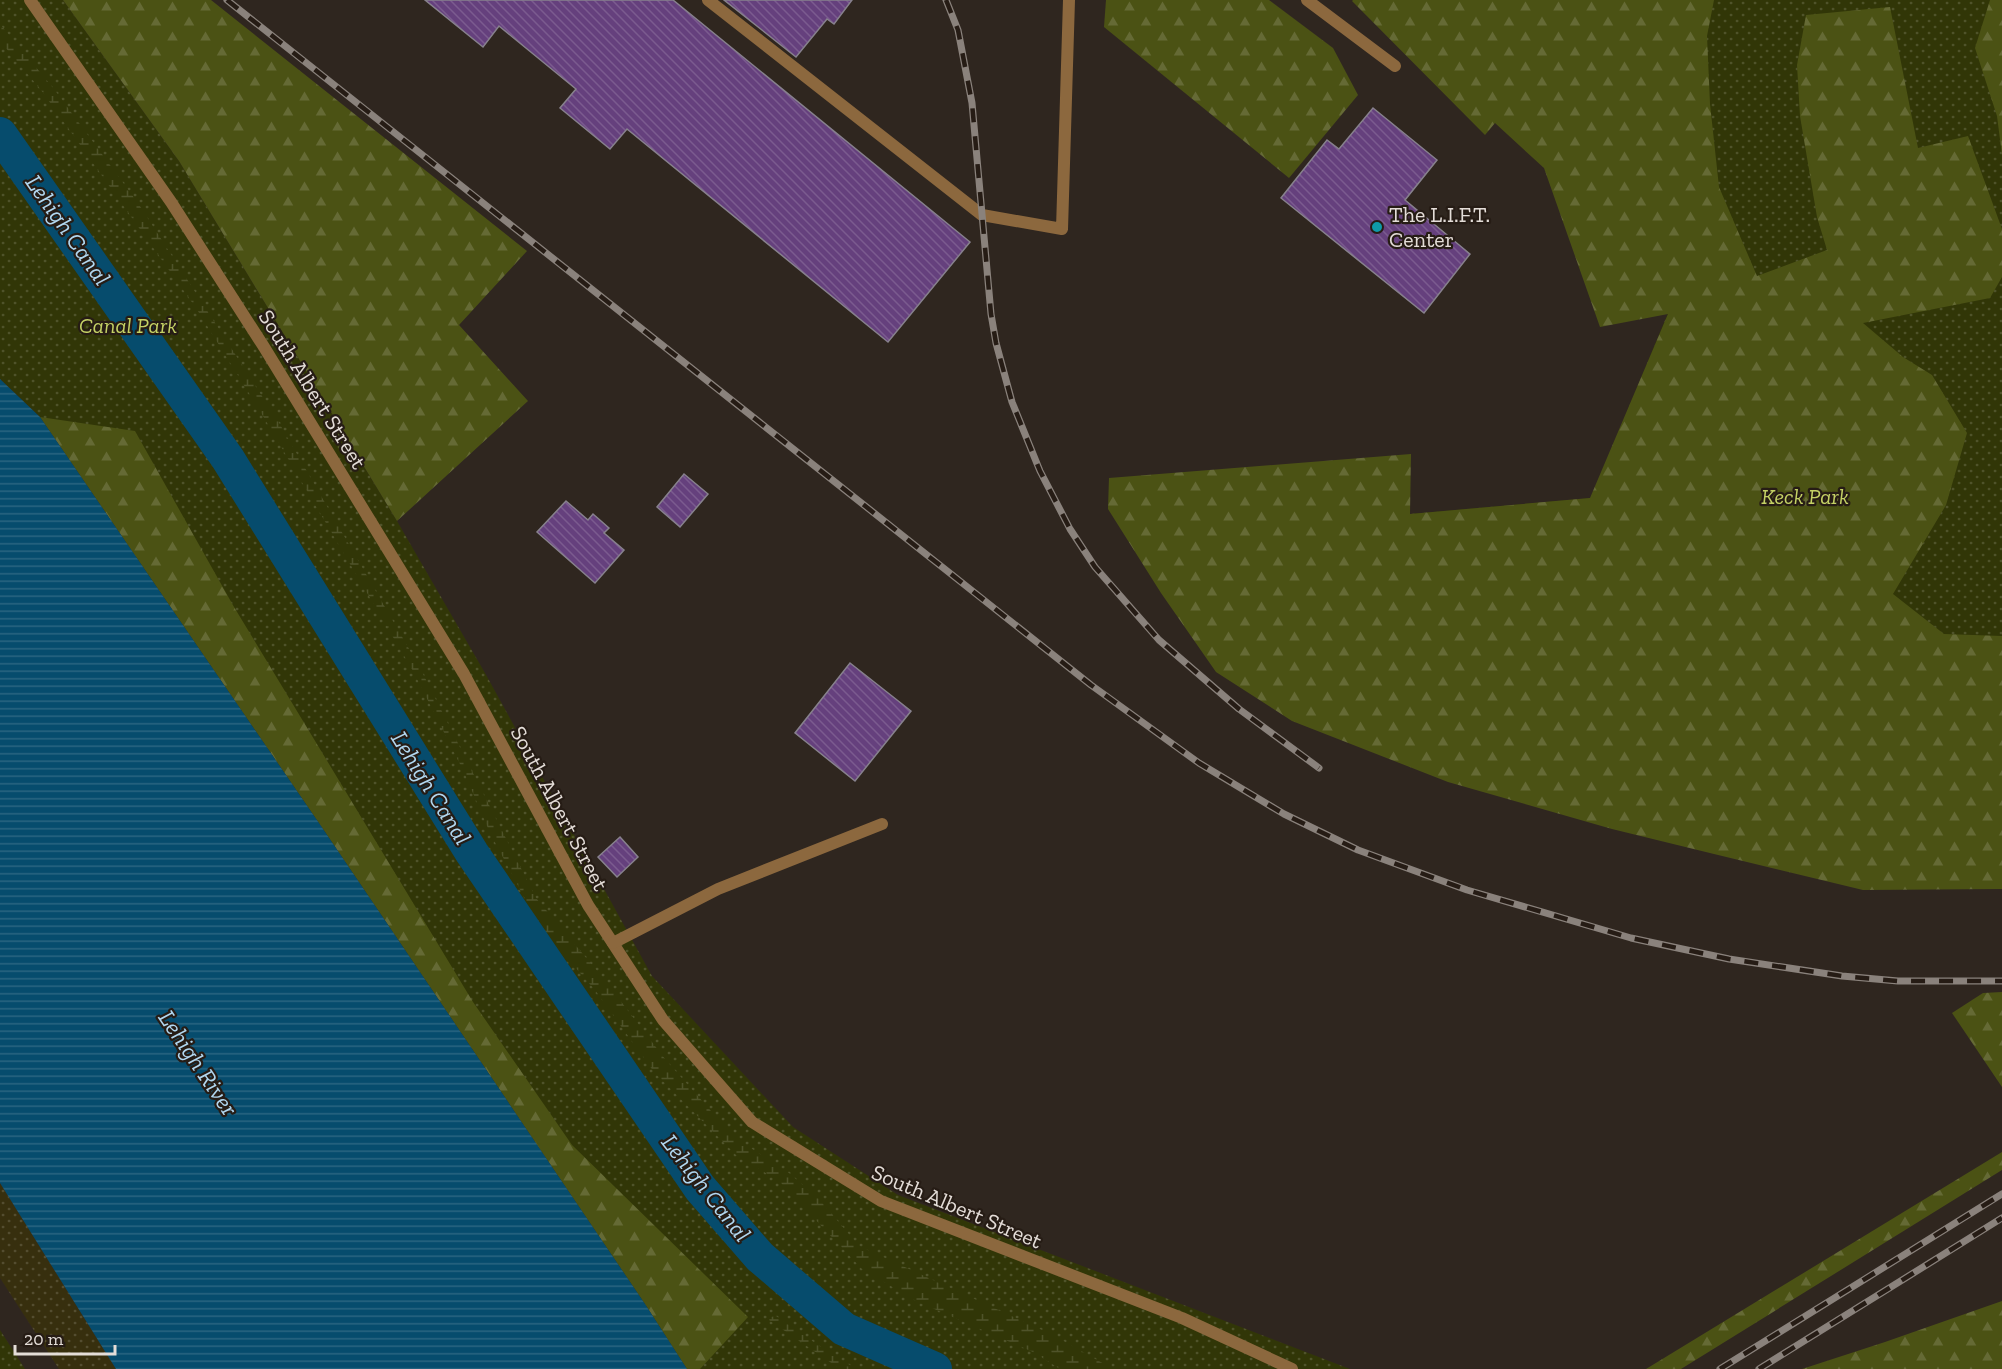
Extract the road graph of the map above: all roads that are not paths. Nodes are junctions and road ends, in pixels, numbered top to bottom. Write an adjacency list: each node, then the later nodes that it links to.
1 (30, 0): 7 (street, South Albert Street)
2 (708, 0): 3 (street)
3 (1069, 0)
4 (1307, 0): 5 (street)
5 (1395, 66)
6 (882, 824): 7 (street)
7 (613, 943): 8 (street, South Albert Street)
8 (1292, 1369)

